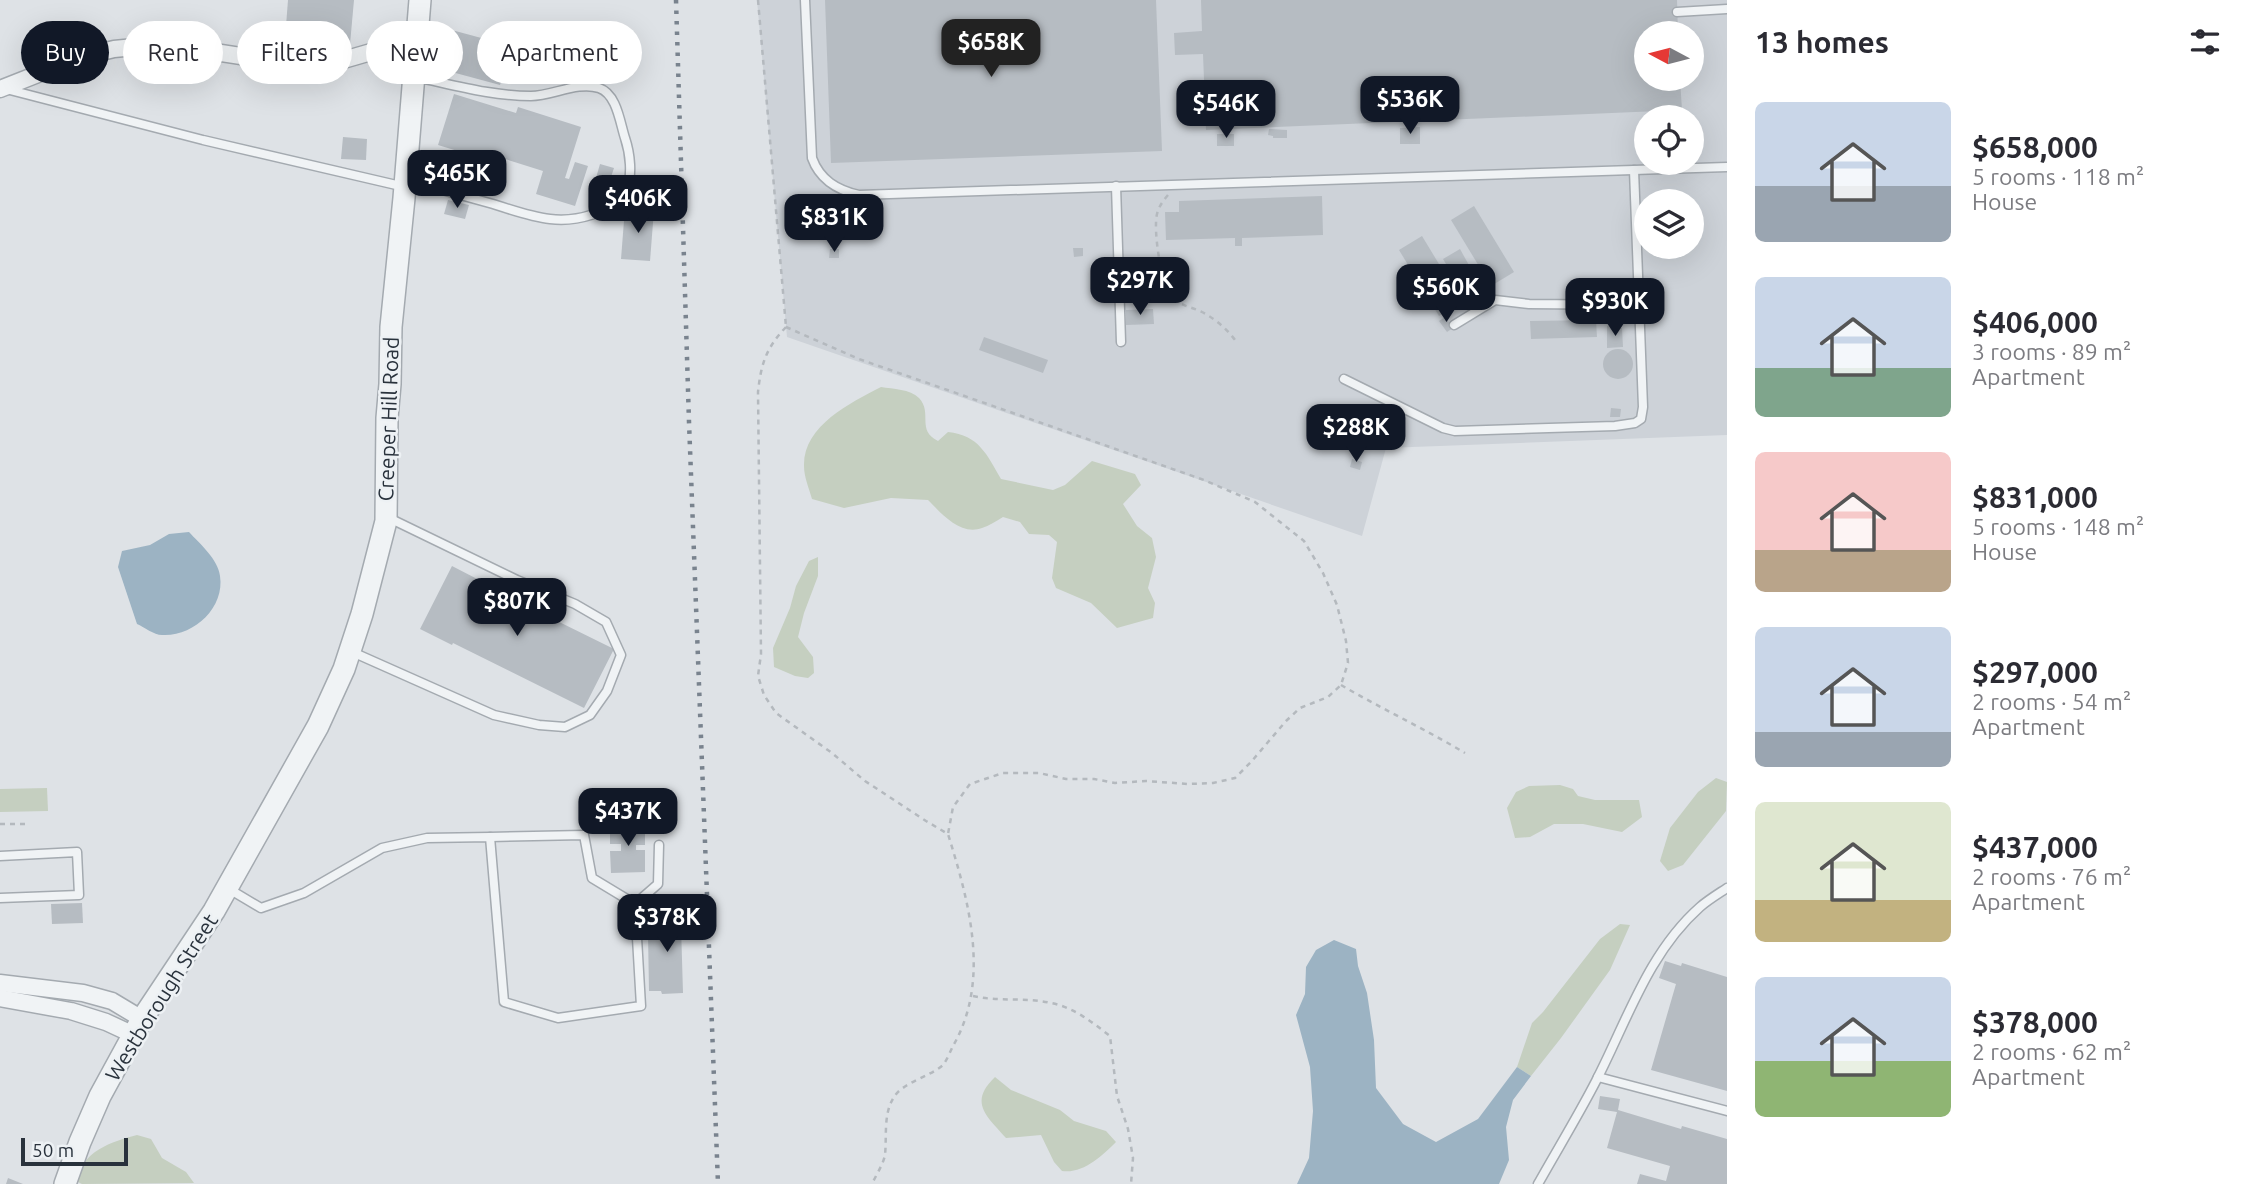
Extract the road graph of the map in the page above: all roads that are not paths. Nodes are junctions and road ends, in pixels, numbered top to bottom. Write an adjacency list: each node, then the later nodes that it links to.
1 (420, 0): 5 (street, Creeper Hill Road)
2 (805, 0): 15 (lane)
3 (1727, 9): 4 (lane)
4 (1677, 12)
5 (419, 21)
6 (366, 54): 9 (street)
7 (413, 84): 14 (street, Creeper Hill Road)
8 (450, 84): 14 (lane)
9 (2, 88): 14 (lane)
10 (1727, 167): 11 (lane)
11 (1704, 168)
12 (1634, 170): 15 (lane)
13 (1634, 175): 16 (lane)
14 (406, 184): 20 (street, Creeper Hill Road)
15 (1116, 186): 18 (lane)
16 (1640, 305): 17 (lane); 19 (lane)
17 (1454, 325)
18 (1121, 342)
19 (1345, 379)
20 (386, 516): 21 (street, Creeper Hill Road); 21 (lane)
21 (350, 651): 22 (street, Creeper Hill Road)
22 (269, 816): 26 (street, Westborough Street)
23 (490, 837): 26 (lane); 29 (lane); 29 (lane)
24 (659, 845): 29 (lane)
25 (0, 856): 28 (lane)
26 (227, 888): 32 (street, Westborough Street)
27 (1727, 888): 33 (lane)
28 (0, 898)
29 (635, 904)
30 (0, 983): 32 (street)
31 (0, 998): 32 (street)
32 (138, 1027): 35 (street, Westborough Street)
33 (1598, 1077): 34 (lane); 36 (lane)
34 (1727, 1111)
35 (65, 1184)
36 (1538, 1184)

